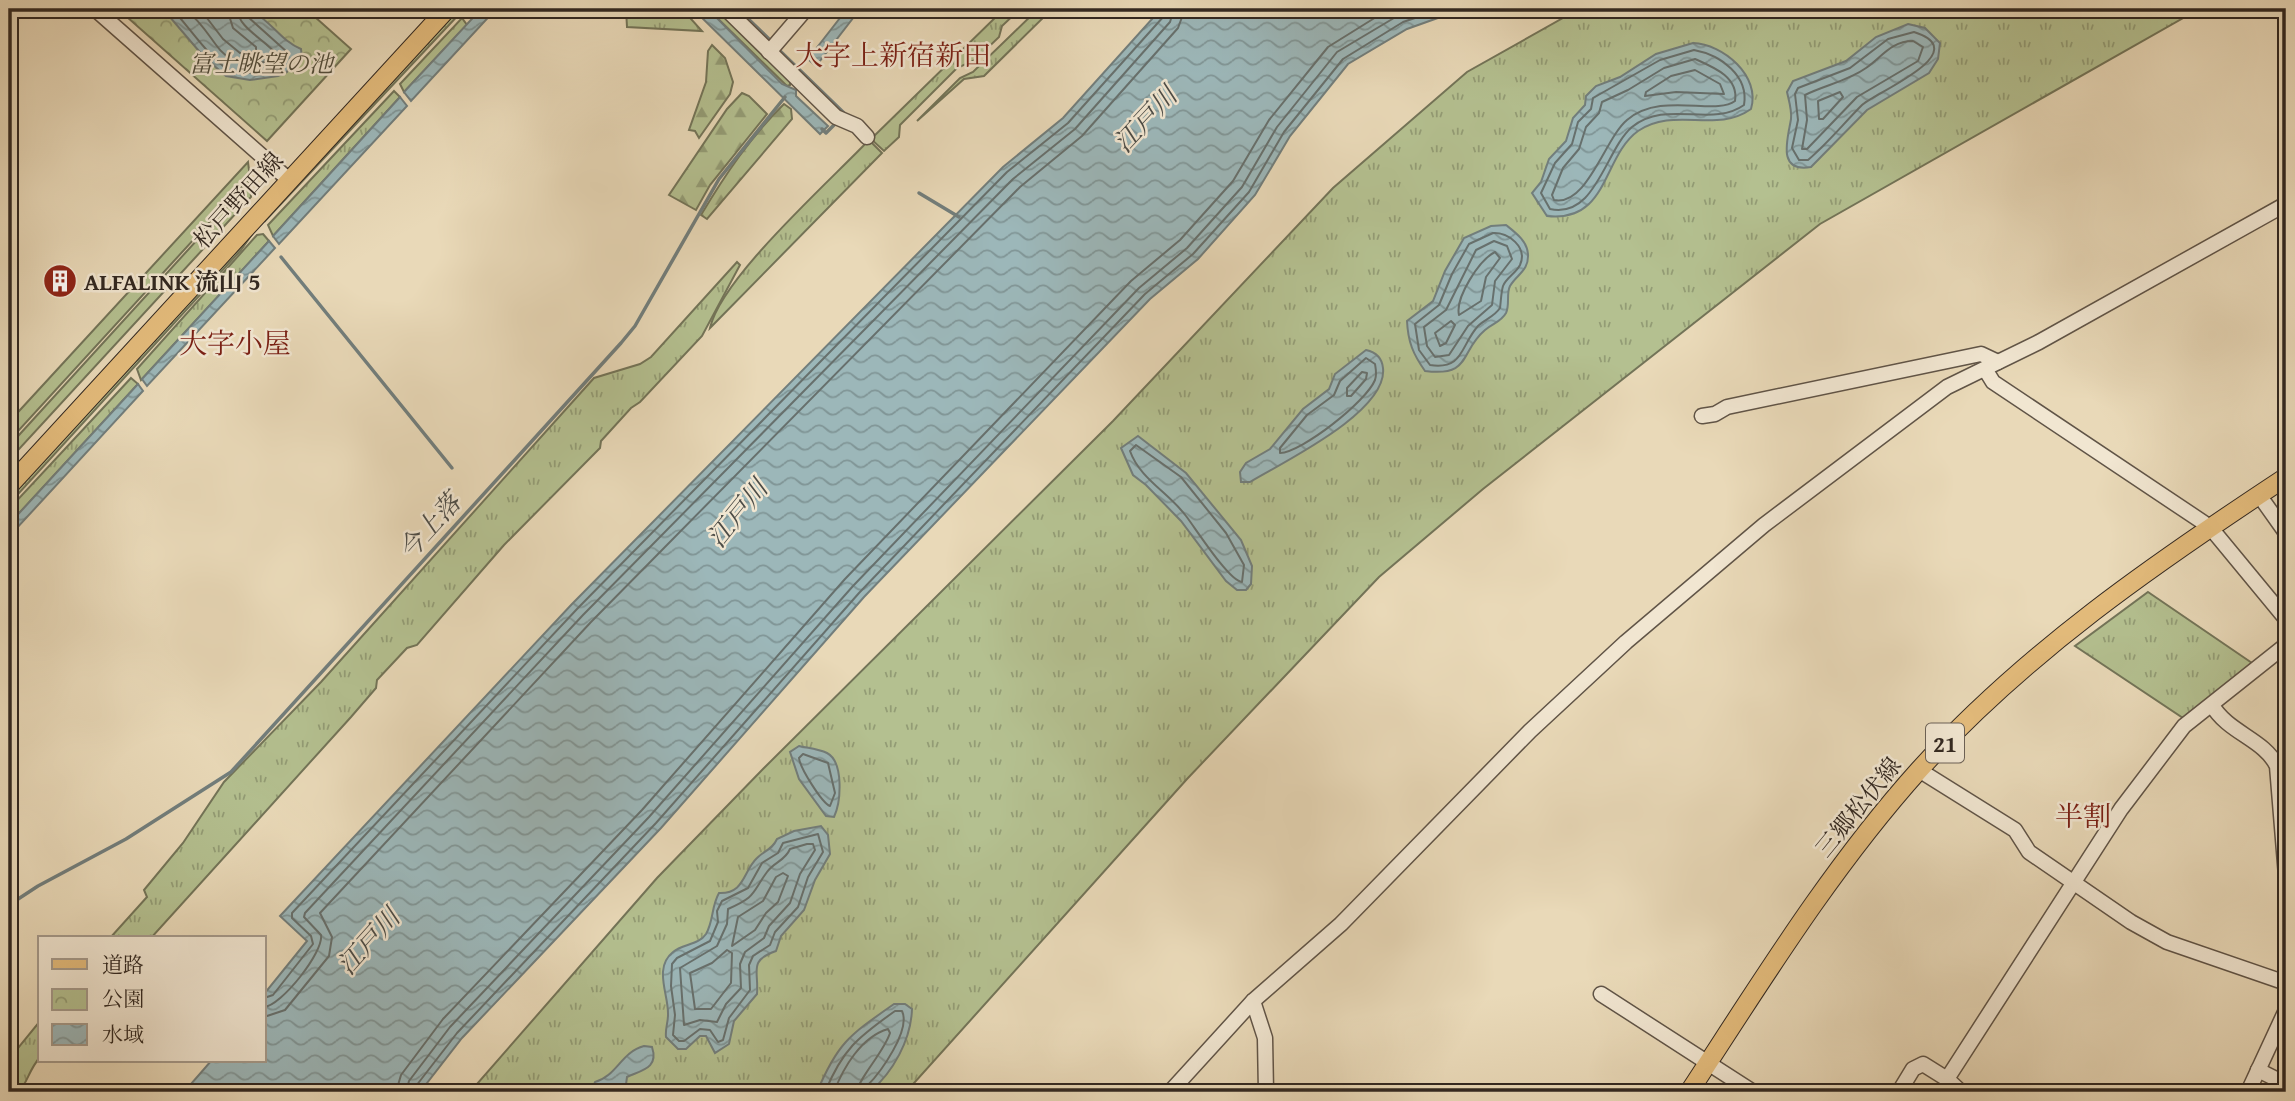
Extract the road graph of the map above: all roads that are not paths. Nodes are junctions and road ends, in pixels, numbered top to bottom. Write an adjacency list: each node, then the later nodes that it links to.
1 (95, 9): 7 (street)
2 (447, 9): 7 (main road, 松戸野田線)
3 (726, 9): 5 (street)
4 (806, 9): 5 (street)
5 (774, 48): 6 (street)
6 (867, 137)
7 (289, 180): 12 (main road, 松戸野田線)
8 (2286, 204): 9 (street)
9 (1992, 366): 10 (street); 14 (street); 24 (street)
10 (1702, 416)
11 (2286, 477): 13 (main road, 三郷松伏線 / 21)
12 (9, 486)
13 (2259, 495): 14 (main road, 三郷松伏線 / 21); 15 (street)
14 (2210, 527): 16 (street); 19 (main road, 三郷松伏線 / 21)
15 (2286, 533)
16 (2286, 619)
17 (2286, 645): 18 (street)
18 (2212, 705): 20 (street); 21 (street)
19 (1919, 770): 21 (street); 26 (main road, 三郷松伏線 / 21)
20 (2286, 876)
21 (2074, 884): 22 (street); 28 (street)
22 (2286, 983)
23 (1601, 994): 26 (street)
24 (1253, 1001): 30 (street); 31 (street)
25 (2286, 1010): 27 (street)
26 (1708, 1063): 32 (main road, 三郷松伏線 / 21); 33 (street)
27 (2258, 1070): 29 (street); 36 (street)
28 (1947, 1079): 34 (street); 35 (street)
29 (2286, 1083)
30 (1170, 1092)
31 (1266, 1092)
32 (1689, 1092)
33 (1753, 1092)
34 (1899, 1092)
35 (1961, 1092)
36 (2248, 1092)

